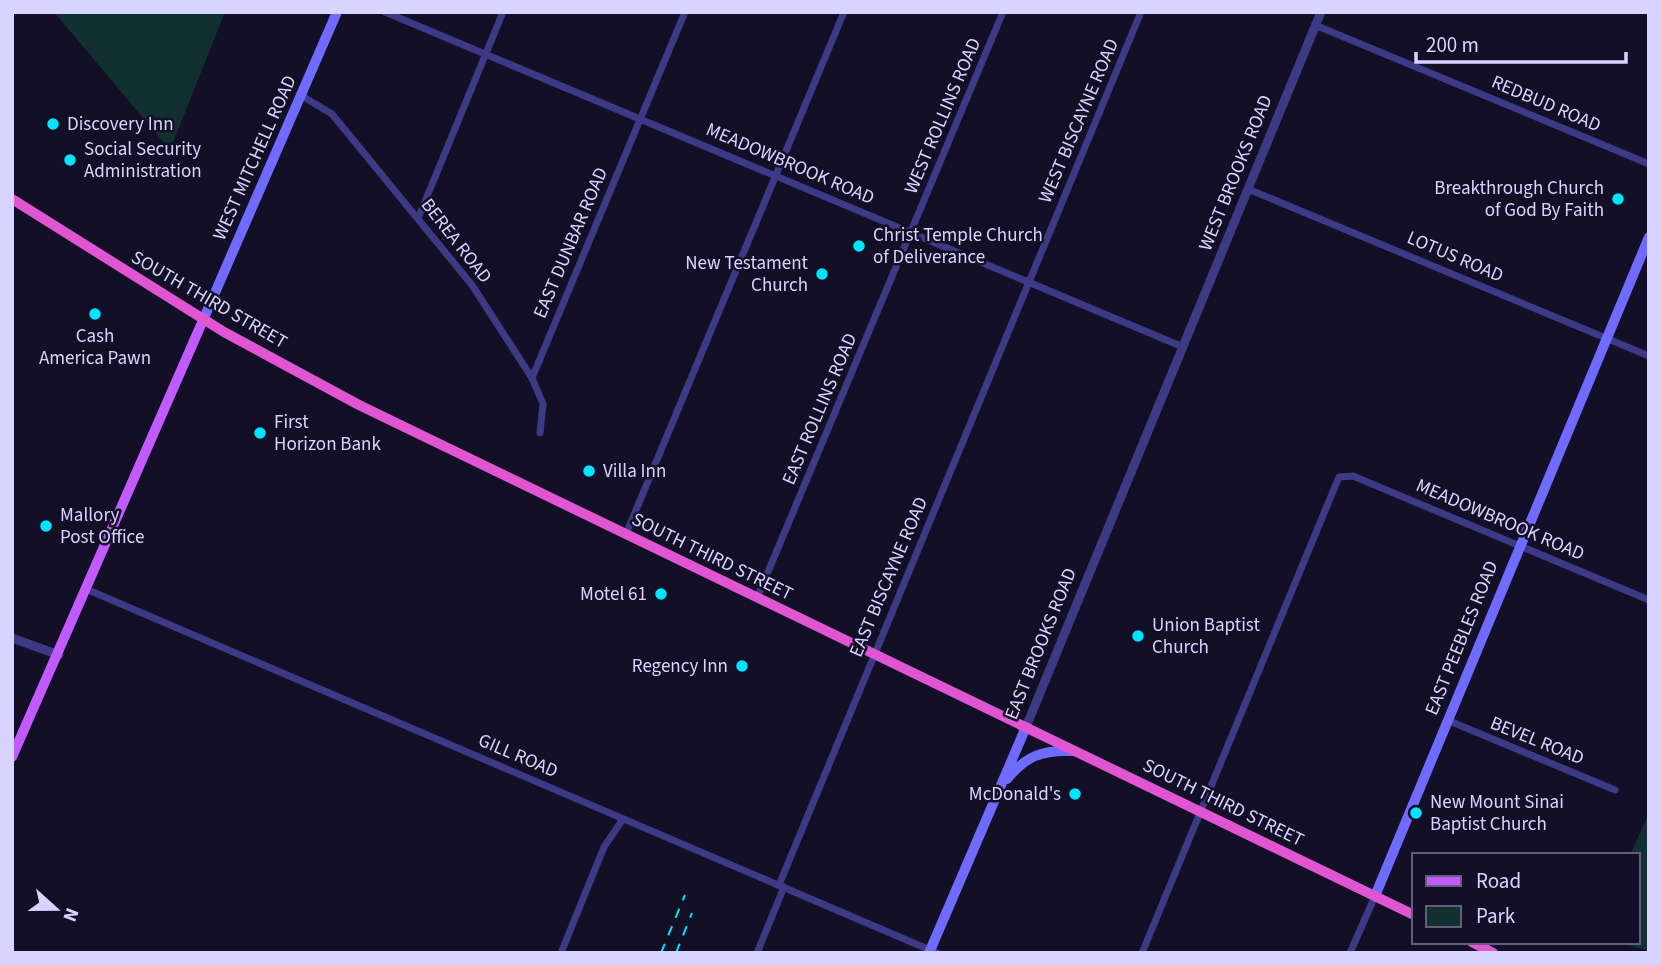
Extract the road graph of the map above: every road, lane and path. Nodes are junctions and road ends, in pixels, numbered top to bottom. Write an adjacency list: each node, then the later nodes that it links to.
1 (337, 12): 11 (main road, WEST MITCHELL ROAD)
2 (385, 12): 10 (street, MEADOWBROOK ROAD)
3 (503, 12): 10 (street)
4 (685, 12): 12 (street, EAST DUNBAR ROAD)
5 (844, 12): 14 (street)
6 (1003, 12): 18 (street, WEST ROLLINS ROAD)
7 (1141, 12): 20 (street, WEST BISCAYNE ROAD)
8 (1321, 12): 9 (street, WEST BROOKS ROAD)
9 (1315, 25): 13 (street, REDBUD ROAD); 15 (street, WEST BROOKS ROAD)
10 (486, 54): 12 (street, MEADOWBROOK ROAD); 17 (street)
11 (302, 96): 17 (street, BEREA ROAD); 21 (main road, WEST MITCHELL ROAD)
12 (640, 119): 14 (street, MEADOWBROOK ROAD); 25 (street, EAST DUNBAR ROAD)
13 (1649, 164)
14 (776, 174): 18 (street, MEADOWBROOK ROAD); 27 (street)
15 (1248, 189): 22 (street, LOTUS ROAD); 23 (street, WEST BROOKS ROAD)
16 (12, 199): 21 (highway, SOUTH THIRD STREET)
17 (419, 216): 25 (street, BEREA ROAD)
18 (911, 232): 20 (street, MEADOWBROOK ROAD); 30 (street, EAST ROLLINS ROAD)
19 (1649, 237): 22 (main road, EAST PEEBLES ROAD)
20 (1030, 281): 23 (street, MEADOWBROOK ROAD); 33 (street, EAST BISCAYNE ROAD)
21 (204, 318): 27 (highway, SOUTH THIRD STREET); 29 (main road)
22 (1608, 338): 24 (street, LOTUS ROAD); 28 (main road, EAST PEEBLES ROAD)
23 (1184, 347): 36 (street, EAST BROOKS ROAD)
24 (1649, 356)
25 (532, 378): 26 (street, BEREA ROAD)
26 (540, 433)
27 (625, 534): 30 (highway, SOUTH THIRD STREET)
28 (1519, 545): 31 (street, MEADOWBROOK ROAD); 35 (main road, EAST PEEBLES ROAD); 41 (street, MEADOWBROOK ROAD)
29 (86, 589): 34 (main road); 42 (street, GILL ROAD)
30 (757, 598): 33 (highway, SOUTH THIRD STREET)
31 (1649, 600)
32 (12, 638): 34 (street)
33 (874, 654): 36 (highway, SOUTH THIRD STREET); 43 (street, EAST BISCAYNE ROAD)
34 (59, 655): 38 (main road)
35 (1447, 720): 40 (street, BEVEL ROAD); 44 (main road, EAST PEEBLES ROAD)
36 (1026, 727): 37 (highway, SOUTH THIRD STREET); 39 (main road, EAST BROOKS ROAD)
37 (1071, 751): 39 (main road); 41 (highway, SOUTH THIRD STREET)
38 (13, 752)
39 (998, 790): 47 (main road, EAST BROOKS ROAD)
40 (1615, 790)
41 (1200, 811): 44 (highway, SOUTH THIRD STREET); 50 (street)
42 (623, 818): 43 (street, GILL ROAD); 48 (street)
43 (782, 886): 47 (street, GILL ROAD); 49 (street, EAST BISCAYNE ROAD)
44 (1376, 896): 45 (highway, SOUTH THIRD STREET); 51 (street, EAST PEEBLES ROAD)
45 (1412, 914)
46 (1476, 944): 52 (highway)
47 (932, 952)
48 (561, 953)
49 (757, 953)
50 (1142, 953)
51 (1350, 953)
52 (1493, 953)

